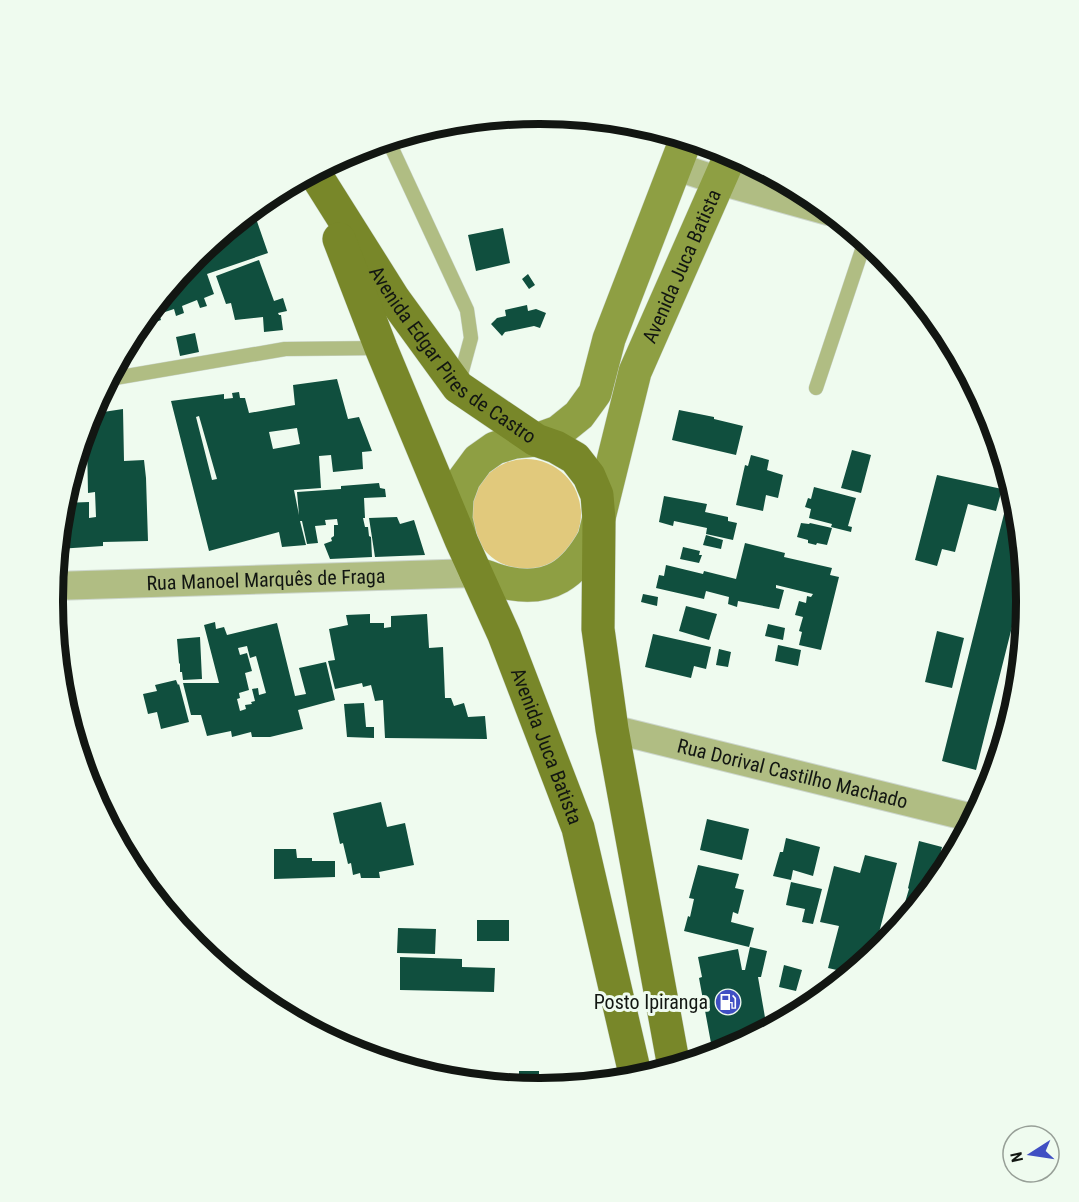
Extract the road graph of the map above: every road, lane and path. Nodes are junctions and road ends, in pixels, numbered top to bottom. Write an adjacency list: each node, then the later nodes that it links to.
1 (392, 148): 10 (lane)
2 (680, 153): 3 (street); 12 (main road, Avenida Juca Batista)
3 (725, 167): 6 (street); 13 (main road, Avenida Juca Batista)
4 (316, 180): 8 (main road, Avenida Edgar Pires de Castro)
5 (318, 180): 10 (main road, Avenida Edgar Pires de Castro)
6 (785, 193)
7 (862, 250): 11 (lane)
8 (381, 348): 9 (lane); 14 (main road, Avenida Edgar Pires de Castro)
9 (119, 377)
10 (458, 387): 12 (main road, Avenida Edgar Pires de Castro)
11 (816, 388)
12 (536, 440): 13 (main road, Avenida Edgar Pires de Castro); 14 (main road)
13 (599, 520): 15 (main road, Avenida Juca Batista); 17 (main road, Avenida Juca Batista)
14 (461, 540): 15 (main road)
15 (476, 573): 16 (street, Rua Manoel Marquês de Fraga); 20 (main road, Avenida Juca Batista)
16 (63, 586)
17 (612, 729): 18 (street, Rua Dorival Castilho Machado); 19 (main road, Avenida Juca Batista)
18 (965, 816)
19 (672, 1058)
20 (634, 1068)

